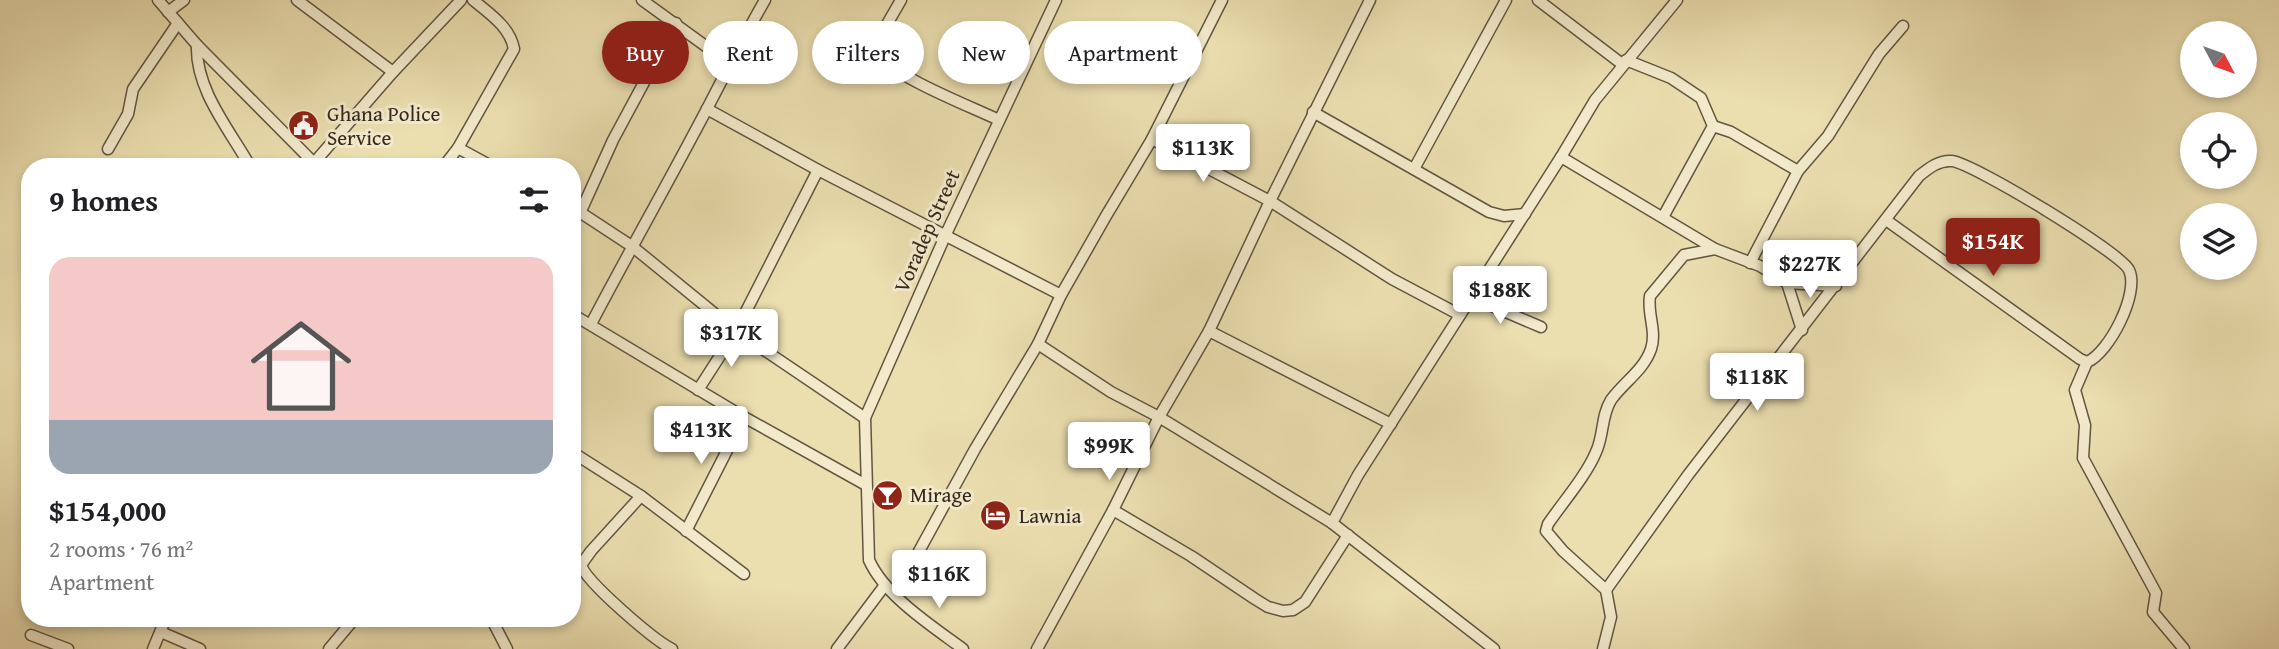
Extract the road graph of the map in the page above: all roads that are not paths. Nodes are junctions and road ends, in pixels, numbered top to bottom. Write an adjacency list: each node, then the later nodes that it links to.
1 (158, 0): 15 (street)
2 (184, 0): 15 (street)
3 (297, 0): 22 (street)
4 (461, 0): 22 (street)
5 (473, 0): 30 (street)
6 (642, 0): 16 (street)
7 (765, 0): 17 (street)
8 (901, 0): 27 (street)
9 (1056, 0): 27 (street, Voradep Street)
10 (1222, 0): 29 (street)
11 (1370, 0): 26 (street)
12 (1506, 0): 38 (street)
13 (1538, 0): 21 (street)
14 (1677, 0): 21 (street)
15 (168, 12): 18 (street)
16 (673, 21)
17 (753, 21)
18 (178, 23): 20 (street); 31 (street)
19 (1903, 26): 40 (street)
20 (197, 44): 33 (street); 34 (street)
21 (1624, 62): 28 (street); 32 (street)
22 (393, 72): 35 (street)
23 (643, 84): 41 (street)
24 (719, 84): 25 (street)
25 (707, 109): 39 (street); 48 (street)
26 (1313, 112): 38 (street); 42 (street)
27 (999, 120): 47 (street, Voradep Street)
28 (1713, 126): 40 (street); 45 (street)
29 (1152, 139): 42 (street); 53 (street)
30 (458, 148): 36 (street); 37 (street)
31 (107, 149)
32 (1561, 156): 44 (street); 45 (street)
33 (245, 158)
34 (308, 158)
35 (321, 158)
36 (450, 158)
37 (476, 158)
38 (1414, 169): 44 (street)
39 (818, 170): 47 (street); 60 (street)
40 (1798, 171): 50 (street)
41 (581, 201)
42 (1270, 201): 55 (street); 61 (street)
43 (581, 212): 48 (street)
44 (1525, 214): 54 (street)
45 (1663, 217): 49 (street)
46 (1886, 220): 52 (street); 63 (street); 63 (street)
47 (946, 234): 53 (street); 67 (street, Voradep Street)
48 (634, 247): 57 (street); 60 (street)
49 (1715, 249): 50 (street); 80 (street)
50 (1749, 262): 51 (street)
51 (1787, 282): 52 (street); 59 (street)
52 (1836, 286): 59 (street)
53 (1061, 295): 62 (street)
54 (1471, 297): 55 (street); 58 (street)
55 (1460, 315): 68 (street)
56 (581, 319): 57 (street)
57 (591, 324): 64 (street)
58 (1541, 327)
59 (1802, 330): 80 (street)
60 (736, 331): 64 (street); 67 (street)
61 (1209, 331): 66 (street); 68 (street)
62 (1038, 344): 66 (street); 81 (street)
63 (2087, 362): 98 (street)
64 (698, 390): 65 (street)
65 (744, 417): 70 (street); 74 (street)
66 (1159, 417): 72 (street); 73 (street)
67 (865, 418): 70 (street, Voradep Street)
68 (1391, 424): 73 (street)
69 (581, 458): 71 (street)
70 (866, 485): 79 (street, Voradep Street)
71 (641, 496): 74 (street); 76 (street)
72 (1113, 510): 75 (street); 95 (street)
73 (1332, 523): 75 (street)
74 (686, 531): 78 (street)
75 (1348, 535): 96 (street)
76 (581, 560)
77 (581, 569): 92 (street)
78 (744, 574)
79 (885, 585): 81 (street, Voradep Street); 93 (street)
80 (1605, 590): 97 (street)
81 (895, 595): 94 (street, Voradep Street)
82 (163, 627): 85 (street)
83 (347, 627): 90 (street)
84 (496, 627): 91 (street)
85 (161, 632): 88 (street); 89 (street)
86 (32, 635): 87 (street)
87 (68, 649)
88 (153, 649)
89 (200, 649)
90 (329, 649)
91 (507, 649)
92 (672, 649)
93 (837, 649)
94 (963, 649)
95 (1037, 649)
96 (1494, 649)
97 (1603, 649)
98 (2184, 649)

